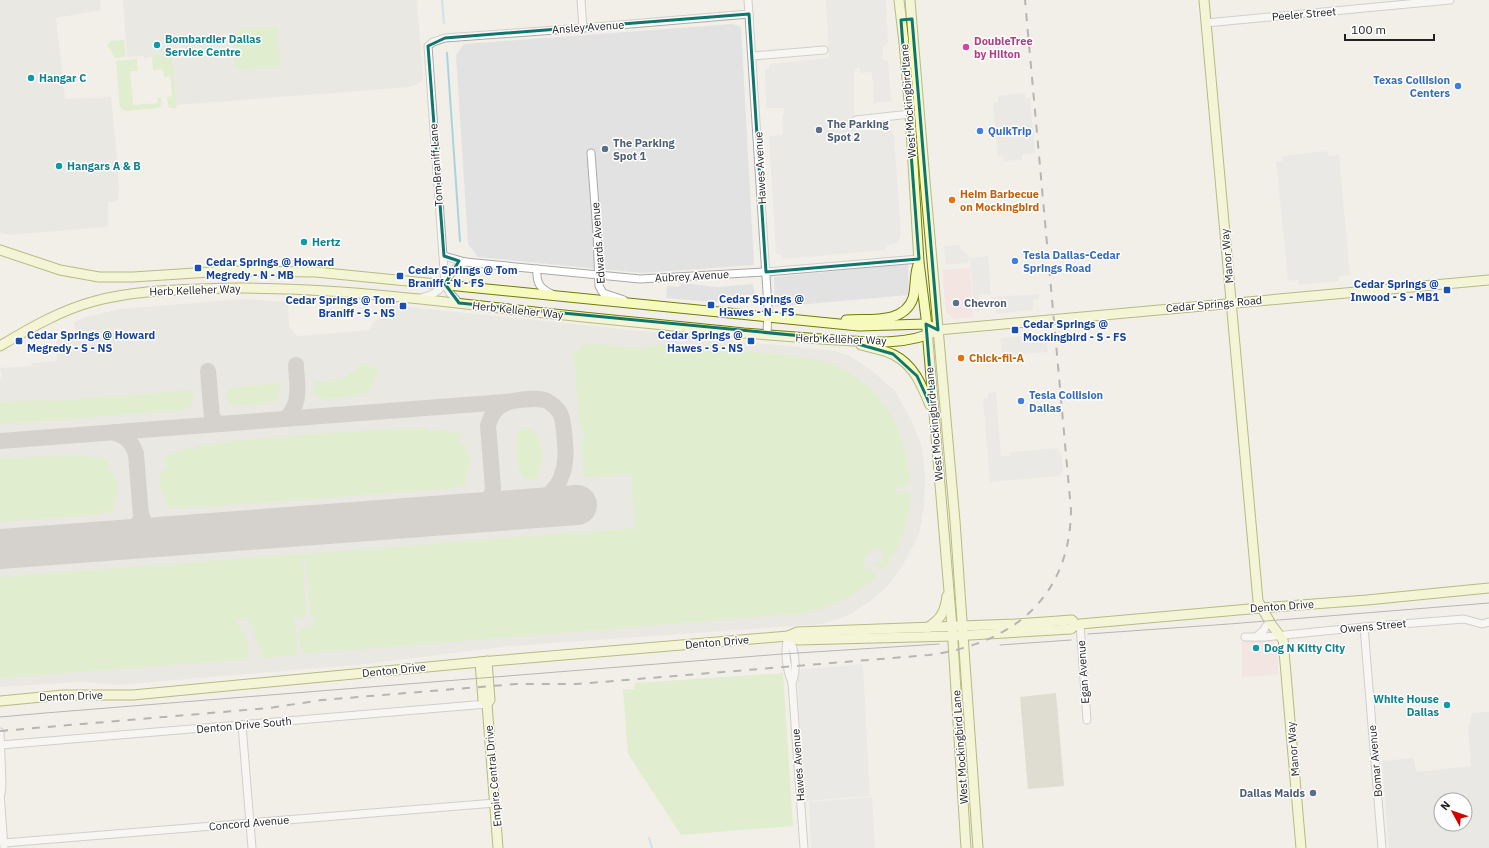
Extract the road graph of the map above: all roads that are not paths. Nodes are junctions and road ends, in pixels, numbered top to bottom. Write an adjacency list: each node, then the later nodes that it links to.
1 (581, 0): 12 (street)
2 (748, 0): 8 (street, Hawes Avenue)
3 (899, 0): 10 (main road, West Mockingbird Lane)
4 (910, 0): 9 (main road, West Mockingbird Lane)
5 (1204, 0): 11 (main road, Manor Way)
6 (1450, 0): 7 (street, Peeler Street)
7 (1377, 3): 11 (street, Peeler Street)
8 (749, 14): 12 (street, Ansley Avenue); 15 (street, Hawes Avenue)
9 (912, 19): 10 (main road); 16 (main road, West Mockingbird Lane)
10 (901, 20): 17 (main road, West Mockingbird Lane)
11 (1206, 23): 34 (main road, Manor Way)
12 (583, 28): 13 (street, Ansley Avenue)
13 (428, 46): 23 (street, Tom Braniff Lane)
14 (824, 50): 15 (street)
15 (753, 56): 27 (street, Hawes Avenue)
16 (919, 113): 17 (main road); 21 (main road, West Mockingbird Lane)
17 (910, 114): 18 (street); 20 (main road, West Mockingbird Lane)
18 (856, 120)
19 (591, 153): 28 (street, Edwards Avenue)
20 (914, 181): 21 (main road); 24 (main road, West Mockingbird Lane)
21 (925, 181): 39 (main road, West Mockingbird Lane)
22 (0, 250): 30 (main road, Herb Kelleher Way)
23 (444, 256): 25 (street, Aubrey Avenue); 30 (street, Tom Braniff Lane)
24 (919, 260): 27 (street, Aubrey Avenue); 37 (main road); 38 (main road, West Mockingbird Lane)
25 (465, 262): 26 (street, Aubrey Avenue); 30 (street)
26 (537, 269): 28 (street, Aubrey Avenue); 32 (street)
27 (766, 272): 28 (street, Aubrey Avenue); 36 (street, Hawes Avenue)
28 (600, 275): 35 (street, Edwards Avenue)
29 (1489, 280): 34 (main road, Cedar Springs Road)
30 (445, 284): 31 (street); 32 (main road, Herb Kelleher Way); 33 (street)
31 (417, 298): 33 (main road, Herb Kelleher Way); 43 (main road, Herb Kelleher Way)
32 (564, 298): 35 (main road, Herb Kelleher Way)
33 (459, 303): 40 (main road, Herb Kelleher Way)
34 (1232, 303): 39 (main road, Cedar Springs Road); 49 (main road, Manor Way)
35 (642, 305): 36 (main road, Herb Kelleher Way)
36 (768, 318): 37 (main road, Herb Kelleher Way); 40 (street, Hawes Avenue)
37 (835, 324): 38 (main road, Herb Kelleher Way)
38 (926, 324): 39 (main road, Herb Kelleher Way); 41 (main road, West Mockingbird Lane)
39 (938, 330): 41 (main road, Herb Kelleher Way); 45 (main road, West Mockingbird Lane)
40 (766, 335): 42 (main road, Herb Kelleher Way)
41 (927, 336): 42 (main road, Herb Kelleher Way); 44 (main road, West Mockingbird Lane)
42 (844, 340): 44 (main road)
43 (0, 346)
44 (933, 411): 46 (main road, West Mockingbird Lane)
45 (955, 520): 46 (main road); 55 (main road, West Mockingbird Lane)
46 (943, 521): 47 (main road, West Mockingbird Lane)
47 (949, 587): 54 (main road); 56 (main road, West Mockingbird Lane)
48 (1489, 588): 49 (main road, Denton Drive)
49 (1261, 608): 51 (main road, Denton Drive); 52 (main road, Manor Way); 58 (main road, Manor Way)
50 (1489, 622): 53 (street, Owens Street)
51 (1078, 625): 55 (main road, Denton Drive); 64 (street, Egan Avenue)
52 (1266, 626): 58 (main road, Manor Way); 60 (street)
53 (1364, 627): 58 (street, Owens Street); 80 (street, Bomar Avenue)
54 (927, 628): 56 (main road, Denton Drive); 57 (main road, Denton Drive)
55 (964, 630): 56 (main road, Denton Drive); 67 (main road, West Mockingbird Lane)
56 (952, 631): 57 (main road, Denton Drive); 68 (main road, West Mockingbird Lane)
57 (788, 636): 61 (main road, Denton Drive); 76 (street, Hawes Avenue)
58 (1277, 636): 60 (street, Owens Street); 79 (main road, Manor Way)
59 (1245, 637): 60 (street, Owens Street)
60 (1256, 637)
61 (483, 661): 62 (main road, Denton Drive); 63 (main road, Empire Central Drive)
62 (0, 701)
63 (487, 704): 65 (street, Denton Drive South); 71 (main road, Empire Central Drive)
64 (1087, 720)
65 (242, 725): 69 (street, Denton Drive South); 72 (street)
66 (0, 732): 69 (street)
67 (971, 740): 68 (main road); 78 (main road, West Mockingbird Lane)
68 (959, 741): 77 (main road, West Mockingbird Lane)
69 (1, 745): 70 (street)
70 (0, 793): 73 (street)
71 (495, 803): 72 (street, Concord Avenue); 75 (main road, Empire Central Drive)
72 (250, 823): 73 (street, Concord Avenue); 74 (street)
73 (4, 846)
74 (252, 848)
75 (498, 848)
76 (804, 848)
77 (966, 848)
78 (978, 848)
79 (1301, 848)
80 (1382, 848)

